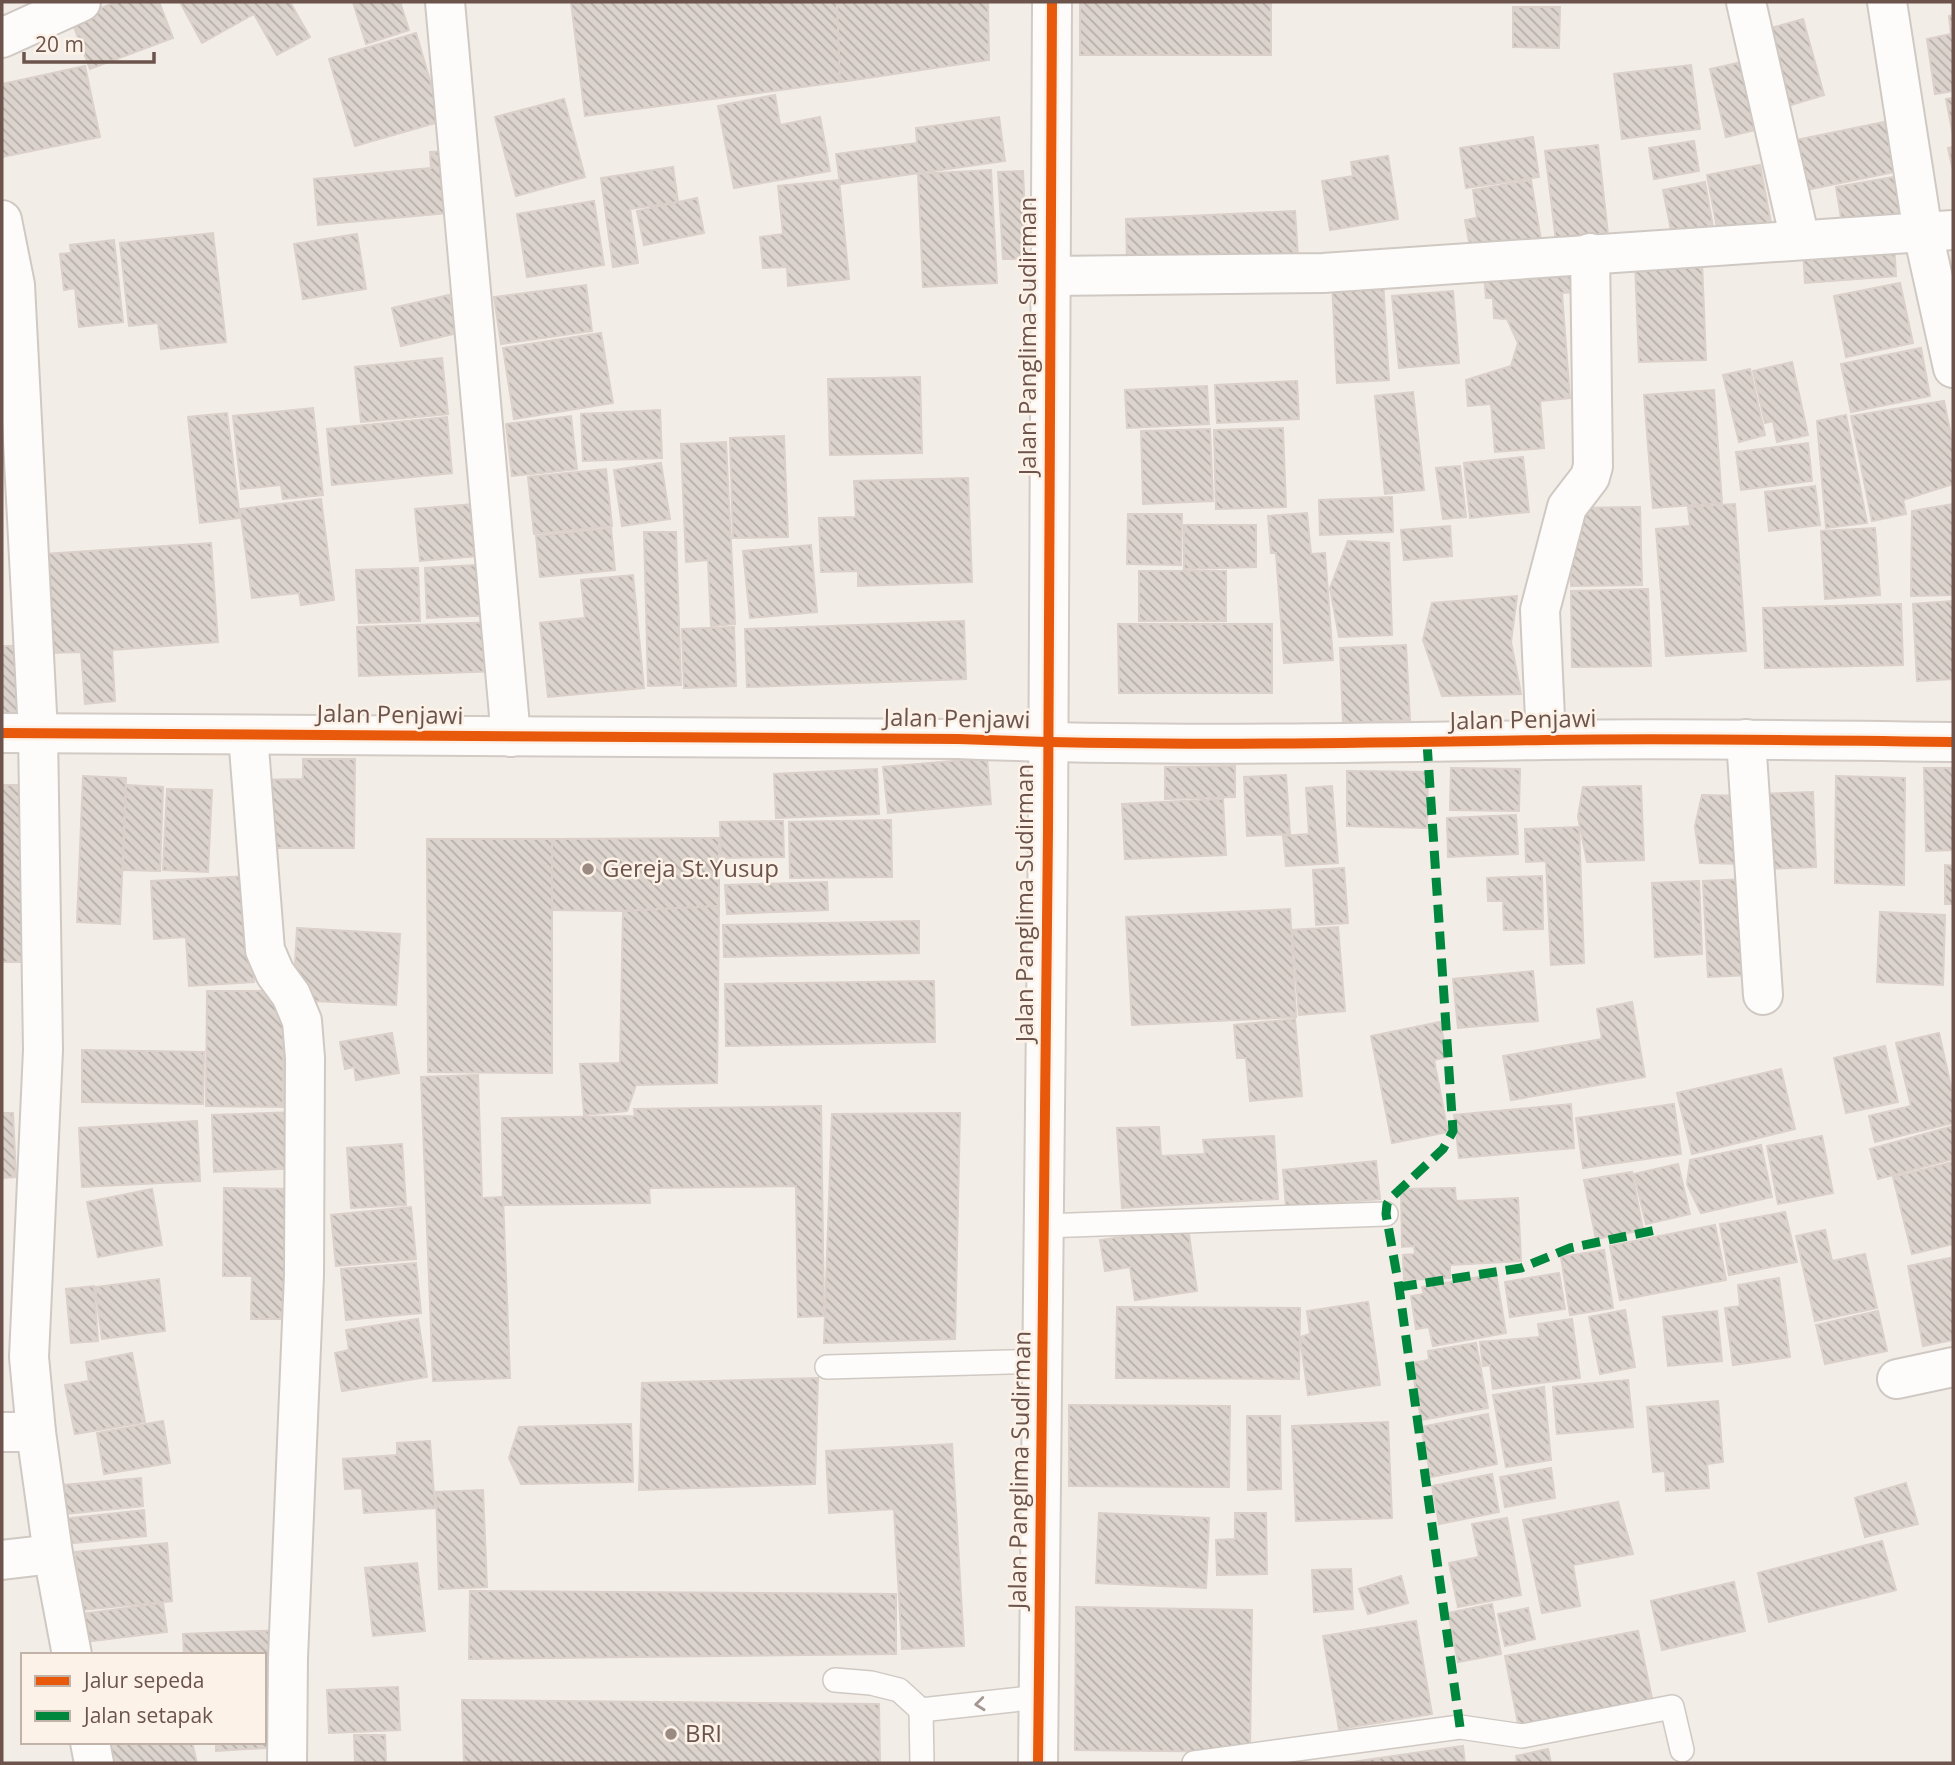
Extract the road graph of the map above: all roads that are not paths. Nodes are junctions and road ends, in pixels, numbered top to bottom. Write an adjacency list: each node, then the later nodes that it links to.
1 (81, 2): 6 (street)
2 (445, 2): 15 (street)
3 (1052, 2): 11 (street, Jalan Panglima Sudirman)
4 (1746, 2): 9 (street)
5 (1887, 2): 8 (street)
6 (2, 37)
7 (2, 220): 13 (street)
8 (1938, 232): 9 (street); 12 (street)
9 (1800, 240): 10 (street)
10 (1590, 253): 11 (street); 17 (street)
11 (1050, 276): 19 (street, Jalan Panglima Sudirman)
12 (1953, 368)
13 (20, 733): 14 (street, Jalan Penjawi); 27 (street)
14 (248, 734): 15 (street, Jalan Penjawi); 37 (street)
15 (511, 737): 19 (street, Jalan Penjawi)
16 (1746, 738): 17 (street, Jalan Penjawi); 18 (street, Jalan Penjawi); 20 (street)
17 (1546, 740): 19 (street, Jalan Penjawi)
18 (1953, 742)
19 (1047, 743): 22 (street, Jalan Panglima Sudirman)
20 (1763, 995)
21 (1386, 1214): 22 (lane)
22 (1044, 1226): 23 (street, Jalan Panglima Sudirman)
23 (1043, 1362): 24 (lane); 32 (street, Jalan Panglima Sudirman)
24 (827, 1367)
25 (1953, 1367): 26 (street)
26 (1897, 1379)
27 (19, 1432): 28 (street)
28 (53, 1553): 29 (street); 30 (street)
29 (2, 1560)
30 (72, 1653)
31 (835, 1679): 33 (lane)
32 (1039, 1697): 33 (lane, one-way to 33); 39 (street, Jalan Panglima Sudirman)
33 (921, 1710): 38 (lane)
34 (90, 1744): 36 (street)
35 (1682, 1750): 40 (lane)
36 (94, 1763)
37 (287, 1763)
38 (922, 1763)
39 (1038, 1763)
40 (1194, 1763)

